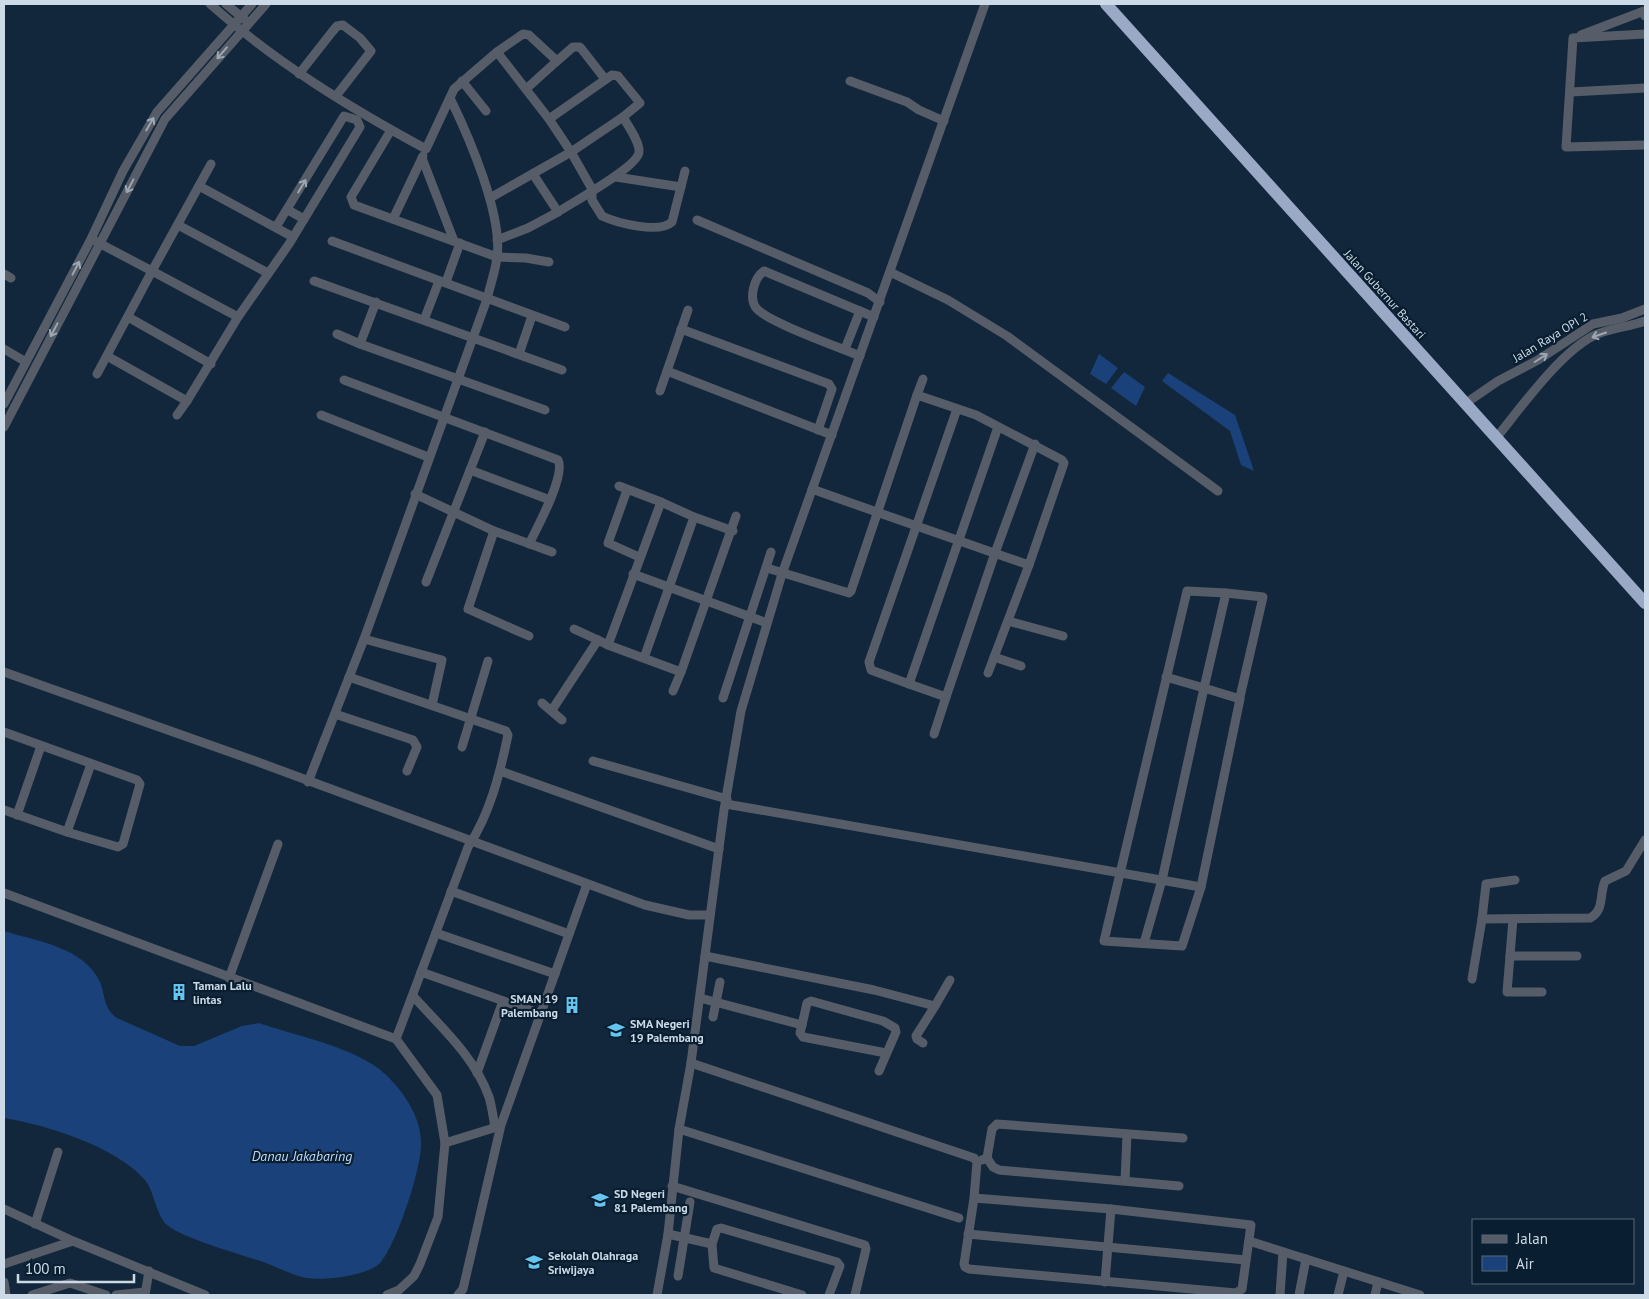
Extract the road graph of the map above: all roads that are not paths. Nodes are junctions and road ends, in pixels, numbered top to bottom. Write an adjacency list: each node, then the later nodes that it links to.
1 (210, 4): 10 (street)
2 (226, 4): 8 (street)
3 (252, 4): 8 (street)
4 (266, 4): 9 (street)
5 (985, 4): 28 (street)
6 (1106, 4): 93 (highway, Jalan Gubernur Bastari)
7 (1645, 16): 13 (street)
8 (241, 17): 9 (street); 10 (street)
9 (249, 23): 11 (street)
10 (233, 24): 11 (street); 51 (street, one-way to 10)
11 (241, 30): 16 (street); 51 (street, one-way to 51)
12 (1645, 34): 13 (street)
13 (1573, 38): 22 (street)
14 (497, 52): 15 (street); 18 (street); 21 (street)
15 (557, 61): 17 (street); 21 (street)
16 (299, 74): 23 (street); 23 (street)
17 (605, 80): 26 (street); 27 (street)
18 (462, 81): 24 (street); 25 (street)
19 (850, 81): 28 (street)
20 (1645, 88): 22 (street)
21 (526, 89): 27 (street)
22 (1571, 92): 30 (street)
23 (336, 96): 29 (street)
24 (450, 98): 32 (street); 40 (street)
25 (486, 110)
26 (624, 117): 31 (street); 36 (street)
27 (549, 119): 31 (street)
28 (944, 121): 56 (street)
29 (392, 130): 32 (street); 44 (street)
30 (1645, 145)
31 (571, 152): 35 (street); 39 (street)
32 (424, 153): 44 (street); 52 (street)
33 (212, 164): 37 (street)
34 (685, 171): 38 (street)
35 (533, 174): 40 (street); 42 (street)
36 (616, 176): 38 (street); 39 (street)
37 (199, 186): 46 (street); 47 (street)
38 (681, 188): 39 (street)
39 (592, 189): 42 (street)
40 (490, 198): 50 (street)
41 (288, 210): 43 (street); 43 (street, one-way to 43); 47 (street)
42 (558, 212): 50 (street)
43 (304, 219): 48 (street)
44 (393, 219): 52 (street)
45 (697, 220): 62 (street)
46 (178, 224): 55 (street); 57 (street)
47 (276, 227): 48 (street)
48 (293, 237): 57 (street)
49 (332, 240): 59 (street)
50 (497, 240): 53 (street)
51 (95, 241): 55 (street); 82 (street, one-way to 51); 100 (street, one-way to 100)
52 (457, 242): 53 (street); 59 (street)
53 (497, 257): 54 (street); 60 (street)
54 (550, 262)
55 (152, 271): 67 (street); 68 (street)
56 (890, 272): 62 (street); 110 (street)
57 (268, 273): 68 (street)
58 (314, 281): 61 (street)
59 (443, 282): 60 (street); 70 (street)
60 (486, 299): 66 (street); 75 (street)
61 (376, 302): 70 (street); 76 (street)
62 (880, 302): 69 (street)
63 (1645, 309): 93 (street, Jalan Raya OPI 2, one-way to 63)
64 (688, 310): 73 (street)
65 (860, 311): 69 (street); 78 (street); 78 (street)
66 (532, 316): 72 (street); 79 (street)
67 (128, 317): 80 (street); 83 (street)
68 (238, 317): 83 (street)
69 (874, 317): 81 (street)
70 (424, 320): 75 (street)
71 (1645, 321): 105 (street, Jalan Raya OPI 2, one-way to 105)
72 (565, 327)
73 (681, 329): 85 (street); 102 (street)
74 (337, 334): 76 (street)
75 (472, 337): 79 (street); 87 (street)
76 (360, 344): 87 (street)
77 (4, 349): 82 (street)
78 (845, 349): 81 (street)
79 (518, 354): 84 (street)
80 (107, 356): 86 (street); 92 (street)
81 (860, 356): 104 (street)
82 (26, 362): 94 (street)
83 (211, 364): 92 (street)
84 (562, 370)
85 (667, 371): 90 (street); 102 (street)
86 (97, 374)
87 (456, 379): 96 (street); 99 (street)
88 (923, 379): 91 (street)
89 (344, 380): 99 (street)
90 (660, 391)
91 (917, 395): 95 (street); 114 (street)
92 (187, 401): 97 (street)
93 (1466, 403): 105 (highway, Jalan Gubernur Bastari)
94 (4, 404)
95 (958, 409): 101 (street); 118 (street)
96 (545, 410)
97 (177, 415)
98 (322, 415): 107 (street)
99 (442, 416): 103 (street); 107 (street)
100 (4, 426)
101 (998, 427): 106 (street); 121 (street)
102 (818, 430): 104 (street)
103 (485, 432): 108 (street); 112 (street)
104 (832, 435): 109 (street)
105 (1497, 437): 137 (highway, Jalan Gubernur Bastari)
106 (1035, 444): 125 (street); 127 (street)
107 (428, 457): 111 (street)
108 (470, 470): 112 (street); 115 (street)
109 (812, 489): 114 (street); 130 (street)
110 (1218, 491)
111 (415, 494): 115 (street); 144 (street)
112 (550, 500): 122 (street)
113 (661, 502): 117 (street); 126 (street); 126 (street)
114 (877, 512): 118 (street); 130 (street)
115 (454, 513): 119 (street); 131 (street)
116 (736, 516): 120 (street)
117 (694, 518): 120 (street); 132 (street)
118 (917, 526): 121 (street); 156 (street)
119 (494, 531): 122 (street); 142 (street)
120 (733, 531): 135 (street)
121 (958, 540): 125 (street); 156 (street)
122 (529, 544): 123 (street)
123 (552, 552)
124 (772, 552): 128 (street)
125 (995, 553): 127 (street); 159 (street)
126 (639, 557): 129 (street)
127 (1029, 565): 139 (street)
128 (767, 568): 130 (street); 134 (street)
129 (633, 574): 132 (street); 146 (street)
130 (782, 574): 136 (street)
131 (426, 582)
132 (669, 587): 135 (street); 148 (street)
133 (1226, 593): 155 (street); 157 (street); 160 (street)
134 (759, 596): 136 (street); 138 (street)
135 (707, 601): 138 (street); 152 (street)
136 (773, 601): 140 (street)
137 (1645, 603)
138 (750, 617): 140 (street); 161 (street)
139 (1008, 621): 143 (street); 147 (street)
140 (767, 623): 177 (street)
141 (574, 629): 145 (street)
142 (529, 636)
143 (1063, 636)
144 (364, 639): 154 (street); 163 (street)
145 (598, 640): 146 (street); 164 (street)
146 (608, 645): 148 (street)
147 (994, 657): 150 (street); 153 (street)
148 (644, 658): 152 (street)
149 (488, 661): 166 (street)
150 (1021, 666)
151 (4, 672): 176 (street)
152 (681, 672): 158 (street)
153 (988, 673)
154 (349, 677): 163 (street); 165 (street)
155 (1166, 677): 157 (street); 185 (street)
156 (909, 684): 159 (street)
157 (1204, 688): 160 (street); 186 (street)
158 (674, 691)
159 (946, 697): 169 (street)
160 (1240, 697): 189 (street)
161 (724, 698)
162 (542, 703): 164 (street)
163 (432, 705): 166 (street)
164 (552, 710): 167 (street)
165 (335, 714): 174 (street); 176 (street)
166 (470, 718): 171 (street); 175 (street)
167 (562, 720)
168 (4, 732): 170 (street)
169 (934, 734)
170 (41, 746): 173 (street); 179 (street)
171 (462, 747)
172 (593, 761): 177 (street)
173 (91, 764): 180 (street); 180 (street)
174 (407, 771)
175 (500, 771): 182 (street); 184 (street)
176 (308, 782): 182 (street)
177 (726, 802): 184 (street); 185 (street)
178 (4, 810): 179 (street)
179 (17, 815): 180 (street)
180 (67, 832)
181 (1645, 840): 194 (street)
182 (472, 841): 188 (street); 190 (street)
183 (278, 844): 203 (street)
184 (719, 849): 192 (street)
185 (1121, 873): 186 (street); 197 (street)
186 (1162, 880): 189 (street); 197 (street)
187 (1515, 880): 193 (street)
188 (587, 884): 192 (street); 196 (street)
189 (1200, 887): 197 (street)
190 (451, 892): 195 (street); 196 (street)
191 (4, 893): 203 (street)
192 (710, 915): 198 (street)
193 (1482, 919): 194 (street); 204 (street)
194 (1513, 919): 199 (street)
195 (436, 933): 201 (street); 202 (street)
196 (569, 934): 202 (street)
197 (1144, 943)
198 (705, 956): 209 (street); 212 (street)
199 (1510, 956): 200 (street); 207 (street)
200 (1577, 956)
201 (421, 972): 208 (street); 210 (street)
202 (555, 974): 213 (street)
203 (229, 978): 216 (street)
204 (1472, 979)
205 (950, 980): 212 (street)
206 (720, 982): 211 (street)
207 (1542, 992)
208 (413, 996): 216 (street); 221 (street)
209 (700, 998): 211 (street); 219 (street)
210 (503, 1001): 213 (street); 221 (street)
211 (718, 1003): 214 (street); 215 (street)
212 (935, 1006): 217 (street)
213 (541, 1014): 222 (street)
214 (713, 1017)
215 (802, 1025): 218 (street); 218 (street)
216 (396, 1040): 226 (street)
217 (923, 1043)
218 (886, 1053): 220 (street)
219 (692, 1063): 223 (street); 229 (street)
220 (879, 1071)
221 (477, 1073): 222 (street)
222 (498, 1126): 226 (street); 264 (street)
223 (680, 1129): 231 (street); 237 (street)
224 (1127, 1134): 225 (street); 228 (street); 230 (street)
225 (1183, 1138)
226 (445, 1144): 263 (street)
227 (58, 1152): 238 (street)
228 (987, 1158): 229 (street); 230 (street)
229 (977, 1162): 233 (street)
230 (1125, 1180): 232 (street)
231 (672, 1186): 239 (street); 268 (street)
232 (1179, 1186)
233 (974, 1198): 236 (street); 240 (street)
234 (690, 1202): 241 (street)
235 (4, 1209): 238 (street)
236 (1111, 1209): 243 (street); 245 (street)
237 (959, 1218)
238 (35, 1224): 242 (street)
239 (668, 1234): 241 (street); 265 (street)
240 (968, 1234): 245 (street); 254 (street)
241 (684, 1237): 244 (street); 252 (street)
242 (73, 1241): 249 (street); 250 (street)
243 (1249, 1241): 246 (street); 248 (street)
244 (712, 1244): 266 (street); 267 (street)
245 (1108, 1247): 248 (street); 254 (street)
246 (1283, 1252): 247 (street); 269 (street)
247 (1306, 1259): 251 (street); 270 (street)
248 (1246, 1260): 254 (street)
249 (4, 1264)
250 (148, 1271): 256 (street); 262 (street)
251 (1344, 1271): 255 (street); 271 (street)
252 (678, 1276)
253 (4, 1282): 258 (street)
254 (1105, 1282)
255 (1378, 1282): 257 (street); 272 (street)
256 (145, 1293): 261 (street)
257 (1415, 1294)
258 (6, 1295)
259 (32, 1295): 260 (street)
260 (106, 1295)
261 (116, 1295)
262 (205, 1295)
263 (387, 1295)
264 (458, 1295)
265 (658, 1295)
266 (802, 1295)
267 (829, 1295)
268 (855, 1295)
269 (1280, 1295)
270 (1299, 1295)
271 (1338, 1295)
272 (1375, 1295)

